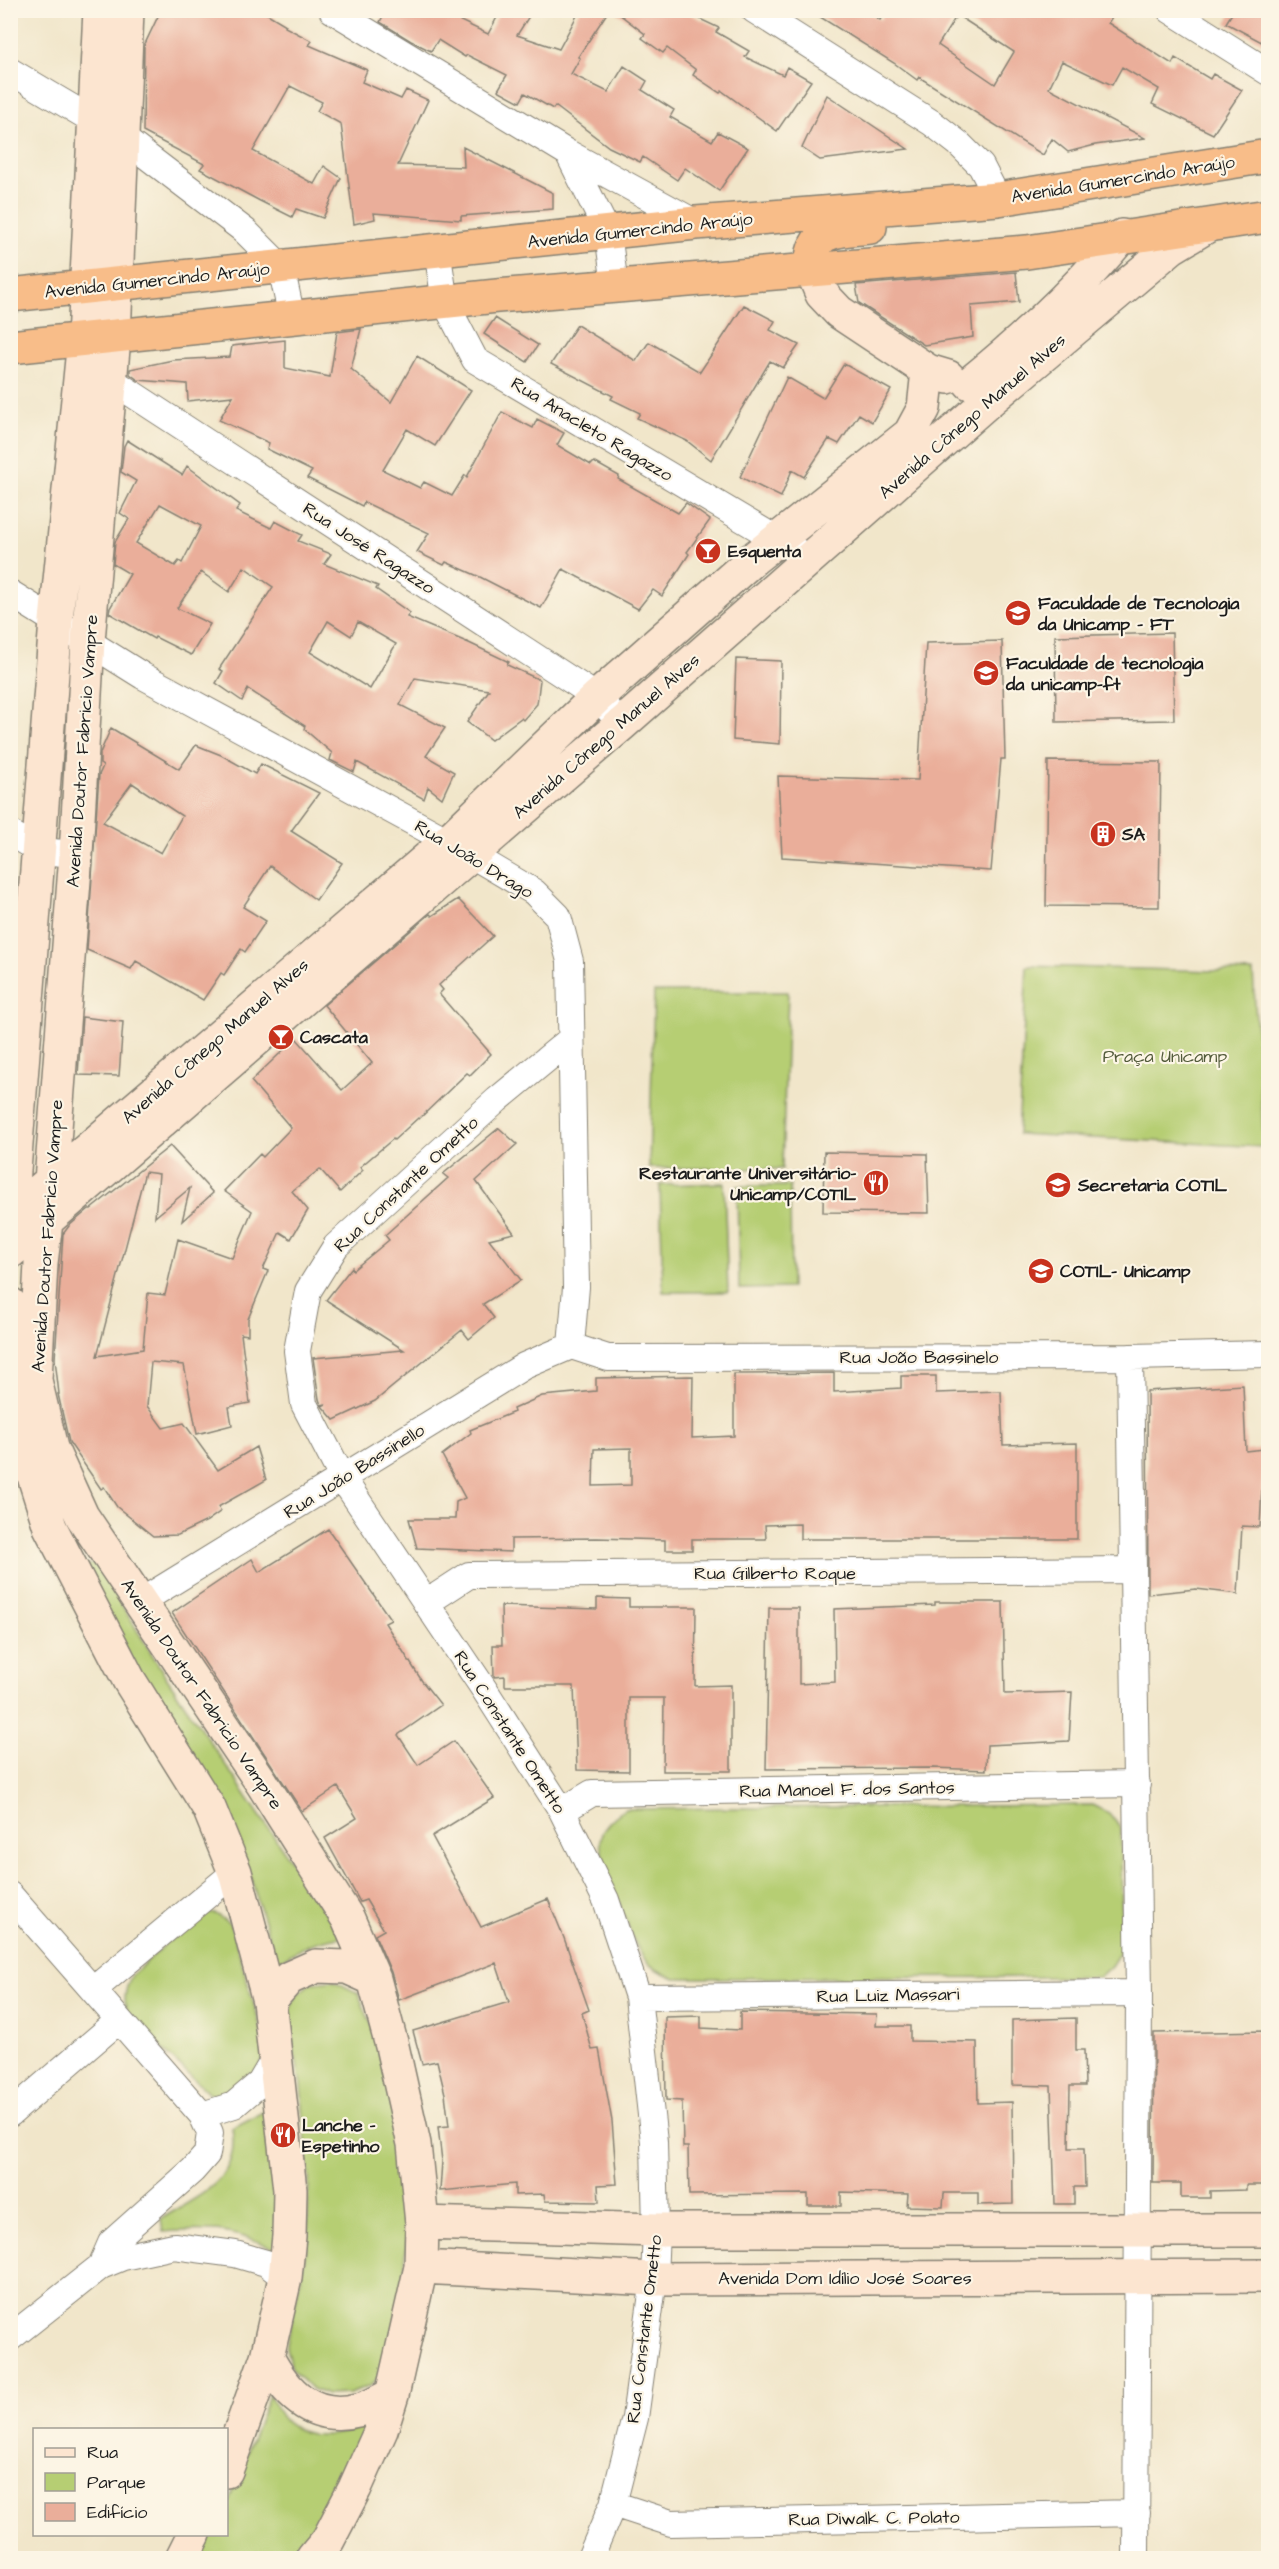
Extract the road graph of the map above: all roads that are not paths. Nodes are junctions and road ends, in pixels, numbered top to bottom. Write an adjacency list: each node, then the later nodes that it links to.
1 (100, 10): 8 (main road, Avenida Doutor Fabricio Vampre)
2 (128, 10): 9 (main road, Avenida Doutor Fabricio Vampre)
3 (332, 10): 10 (street)
4 (754, 10): 12 (street)
5 (1170, 10): 7 (street)
6 (10, 71): 8 (street)
7 (1269, 72)
8 (94, 122): 9 (street); 21 (main road, Avenida Doutor Fabricio Vampre)
9 (123, 138): 19 (street); 21 (main road, Avenida Doutor Fabricio Vampre)
10 (568, 153): 14 (street); 16 (street)
11 (1269, 156): 12 (highway, Avenida Gumercindo Araújo)
12 (1012, 196): 14 (highway, Avenida Gumercindo Araújo); 20 (highway)
13 (1269, 216): 15 (highway)
14 (696, 223): 16 (highway, Avenida Gumercindo Araújo)
15 (1207, 226): 17 (highway); 30 (main road, Avenida Cônego Manuel Alves)
16 (608, 233): 18 (highway, Avenida Gumercindo Araújo); 22 (street)
17 (1122, 236): 20 (highway); 30 (main road, Avenida Cônego Manuel Alves)
18 (437, 250): 19 (highway, Avenida Gumercindo Araújo); 24 (street, Rua Anacleto Ragazzo)
19 (281, 267): 21 (highway, Avenida Gumercindo Araújo); 25 (street)
20 (811, 268): 22 (highway); 28 (main road)
21 (101, 285): 23 (highway, Avenida Gumercindo Araújo); 26 (main road, Avenida Doutor Fabricio Vampre)
22 (615, 286): 24 (highway)
23 (10, 295)
24 (444, 302): 25 (highway); 31 (street, Rua Anacleto Ragazzo)
25 (292, 318): 26 (highway)
26 (99, 338): 27 (highway); 29 (main road, Avenida Doutor Fabricio Vampre); 34 (main road, Avenida Doutor Fabricio Vampre)
27 (10, 347)
28 (928, 371): 30 (main road); 31 (main road, Avenida Cônego Manuel Alves)
29 (111, 380): 35 (main road, Avenida Doutor Fabricio Vampre); 36 (street, Rua José Ragazzo)
30 (977, 394): 32 (main road, Avenida Cônego Manuel Alves)
31 (779, 539): 32 (street, Rua Anacleto Ragazzo); 36 (main road, Avenida Cônego Manuel Alves)
32 (810, 559): 37 (main road, Avenida Cônego Manuel Alves)
33 (10, 593): 34 (street, Rua João Drago)
34 (56, 621): 35 (street, Rua João Drago); 40 (main road, Avenida Doutor Fabricio Vampre)
35 (88, 641): 39 (street, Rua João Drago); 41 (main road, Avenida Doutor Fabricio Vampre)
36 (597, 697): 37 (street, Rua José Ragazzo); 39 (main road, Avenida Cônego Manuel Alves)
37 (622, 724): 39 (main road, Avenida Cônego Manuel Alves)
38 (10, 833): 40 (street)
39 (459, 848): 43 (street, Rua João Drago); 45 (main road, Avenida Cônego Manuel Alves); 47 (main road, Avenida Cônego Manuel Alves)
40 (40, 851): 41 (street); 42 (main road, Avenida Doutor Fabricio Vampre)
41 (76, 854): 44 (main road, Avenida Doutor Fabricio Vampre)
42 (18, 1036): 44 (street); 46 (main road, Avenida Doutor Fabricio Vampre)
43 (571, 1039): 51 (street, Rua João Drago); 54 (street, Rua Constante Ometto)
44 (61, 1045): 45 (main road, Avenida Doutor Fabricio Vampre)
45 (51, 1182): 46 (main road, Avenida Cônego Manuel Alves); 47 (main road, Avenida Doutor Fabricio Vampre)
46 (11, 1216): 48 (main road, Avenida Doutor Fabricio Vampre)
47 (46, 1221): 49 (main road, Avenida Cônego Manuel Alves); 56 (main road, Avenida Doutor Fabricio Vampre)
48 (10, 1223)
49 (10, 1252)
50 (10, 1304): 60 (main road, Avenida Doutor Fabricio Vampre)
51 (571, 1346): 53 (street, Rua João Bassinelo); 54 (street, Rua João Bassinello)
52 (1269, 1354): 53 (street, Rua João Bassinelo)
53 (1130, 1357): 55 (street)
54 (343, 1479): 56 (street, Rua João Bassinello); 57 (street, Rua Constante Ometto)
55 (1133, 1570): 57 (street, Rua Gilberto Roque); 58 (street)
56 (140, 1602): 62 (main road, Avenida Doutor Fabricio Vampre)
57 (426, 1603): 59 (street, Rua Constante Ometto)
58 (1137, 1784): 59 (street, Rua Manoel F. dos Santos); 64 (street)
59 (562, 1811): 65 (street, Rua Constante Ometto)
60 (236, 1872): 63 (street); 66 (main road, Avenida Doutor Fabricio Vampre)
61 (10, 1895): 63 (street)
62 (374, 1979): 66 (main road); 71 (main road, Avenida Doutor Fabricio Vampre)
63 (93, 1990): 67 (street)
64 (1139, 1993): 65 (street, Rua Luiz Massari); 73 (street)
65 (638, 1997): 72 (street, Rua Constante Ometto)
66 (269, 2001): 68 (main road, Avenida Doutor Fabricio Vampre)
67 (118, 2021): 69 (street); 70 (street)
68 (276, 2054): 70 (street); 79 (main road, Avenida Doutor Fabricio Vampre)
69 (10, 2114)
70 (202, 2115): 75 (street)
71 (422, 2223): 72 (main road); 76 (main road, Avenida Doutor Fabricio Vampre)
72 (656, 2230): 73 (main road); 80 (street, Rua Constante Ometto)
73 (1138, 2230): 74 (main road); 77 (street)
74 (1269, 2230)
75 (100, 2266): 79 (street); 81 (street)
76 (421, 2267): 80 (main road, Avenida Dom Idílio José Soares); 83 (main road, Avenida Doutor Fabricio Vampre)
77 (1138, 2276): 78 (main road, Avenida Dom Idílio José Soares); 80 (main road, Avenida Dom Idílio José Soares); 86 (street)
78 (1269, 2276)
79 (285, 2278): 82 (main road, Avenida Doutor Fabricio Vampre)
80 (654, 2279): 85 (street, Rua Constante Ometto)
81 (10, 2338)
82 (267, 2357): 83 (main road); 84 (main road, Avenida Doutor Fabricio Vampre)
83 (392, 2394): 89 (main road, Avenida Doutor Fabricio Vampre)
84 (228, 2465)
85 (613, 2504): 86 (street, Rua Diwalk C. Polato); 90 (street, Rua Constante Ometto)
86 (1137, 2513): 91 (street)
87 (194, 2536): 88 (main road)
88 (182, 2559)
89 (313, 2559)
90 (590, 2559)
91 (1136, 2559)

